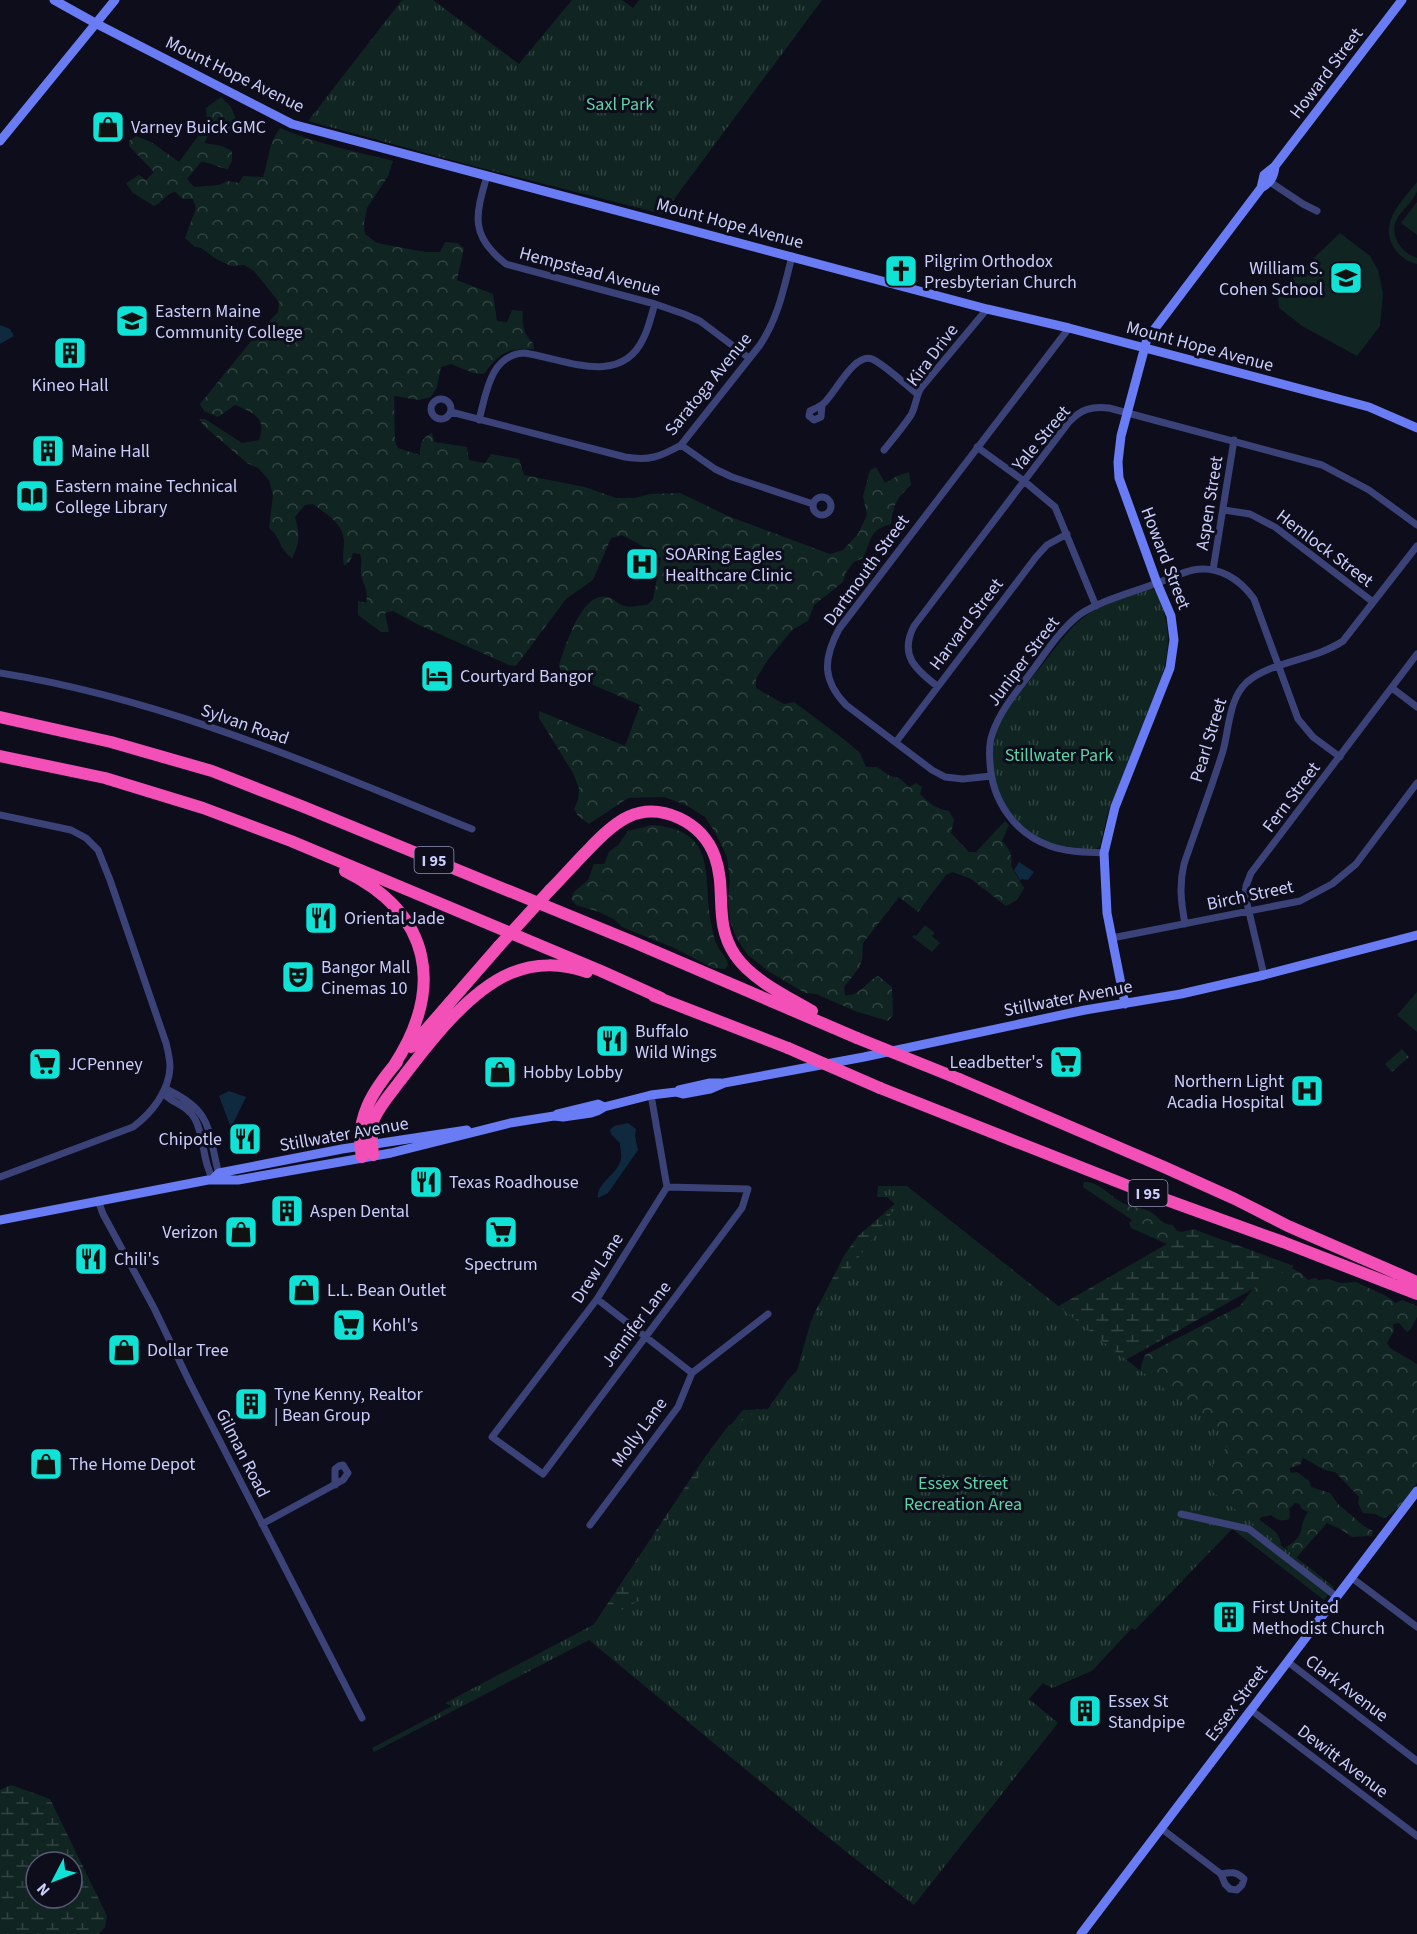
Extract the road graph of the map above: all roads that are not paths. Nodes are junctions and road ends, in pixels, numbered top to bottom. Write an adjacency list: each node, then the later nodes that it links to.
1 (54, 0): 4 (street, Mount Hope Avenue)
2 (116, 0): 4 (street)
3 (1402, 0): 6 (street, Howard Street)
4 (97, 24): 5 (street); 7 (street, Mount Hope Avenue)
5 (0, 141)
6 (1275, 166): 8 (street, Howard Street); 9 (street, Howard Street)
7 (487, 177): 11 (street, Mount Hope Avenue); 12 (street, Hempstead Avenue)
8 (1270, 182): 9 (street, Howard Street); 10 (street)
9 (1261, 188): 15 (street, Howard Street)
10 (1317, 211)
11 (792, 256): 13 (street, Mount Hope Avenue); 16 (street, Saratoga Avenue)
12 (655, 303): 16 (street, Hempstead Avenue); 21 (street)
13 (987, 309): 14 (street, Mount Hope Avenue); 17 (street, Kira Drive)
14 (1068, 328): 15 (street, Mount Hope Avenue); 25 (street, Dartmouth Street)
15 (1144, 348): 20 (street, Howard Street); 22 (street, Mount Hope Avenue)
16 (749, 357): 24 (street, Saratoga Avenue)
17 (917, 394): 18 (street); 26 (street, Kira Drive)
18 (822, 405)
19 (451, 412): 21 (street, Saratoga Avenue)
20 (1127, 412): 23 (street, Yale Street); 27 (street, Yale Street); 34 (street, Howard Street)
21 (479, 420): 24 (street, Saratoga Avenue)
22 (1417, 428)
23 (1234, 440): 29 (street, Aspen Street); 30 (street, Yale Street)
24 (681, 445): 28 (street)
25 (977, 447): 27 (street); 44 (street, Dartmouth Street)
26 (884, 450)
27 (1024, 481): 31 (street); 40 (street, Yale Street)
28 (813, 504)
29 (1224, 510): 33 (street, Aspen Street); 35 (street, Hemlock Street)
30 (1417, 525)
31 (1067, 534): 36 (street); 40 (street, Harvard Street)
32 (1417, 546): 35 (street, Pearl Street)
33 (1213, 570): 34 (street, Juniper Street); 38 (street)
34 (1157, 583): 36 (street, Juniper Street); 52 (street, Howard Street)
35 (1373, 602): 38 (street, Pearl Street)
36 (1096, 606): 47 (street, Juniper Street)
37 (1417, 654): 41 (street, Fern Street)
38 (1278, 667): 46 (street); 54 (street, Pearl Street)
39 (0, 674): 51 (street, Sylvan Road)
40 (937, 686): 44 (street, Harvard Street)
41 (1392, 688): 42 (street); 46 (street, Fern Street)
42 (1417, 707)
43 (0, 717): 60 (highway, I 95)
44 (896, 742): 47 (street, Dartmouth Street)
45 (0, 756): 50 (highway, I 95)
46 (1340, 757): 53 (street, Fern Street)
47 (991, 776): 52 (street, Juniper Street)
48 (1417, 783): 53 (street, Birch Street)
49 (0, 814): 62 (street)
50 (232, 819): 58 (highway, I 95); 61 (highway)
51 (472, 829)
52 (1104, 853): 56 (street, Howard Street)
53 (1249, 911): 54 (street, Birch Street); 57 (street, Fern Street)
54 (1185, 924): 56 (street, Birch Street)
55 (1417, 935): 57 (street, Stillwater Avenue)
56 (1112, 938): 59 (street, Howard Street)
57 (1264, 975): 59 (street, Stillwater Avenue)
58 (661, 998): 64 (highway); 71 (highway, I 95, bridge)
59 (1125, 1004): 63 (street, Stillwater Avenue)
60 (857, 1038): 61 (highway, bridge); 70 (highway, I 95, bridge)
61 (393, 1067): 64 (highway)
62 (163, 1092): 65 (street); 66 (street)
63 (651, 1095): 64 (street, Stillwater Avenue); 67 (street)
64 (367, 1151): 66 (street, Stillwater Avenue)
65 (0, 1177)
66 (218, 1178): 68 (street, Stillwater Avenue)
67 (667, 1187): 72 (street, Drew Lane); 74 (street, Jennifer Lane)
68 (98, 1200): 69 (street, Stillwater Avenue); 80 (street, Gilman Road)
69 (0, 1220)
70 (1417, 1282)
71 (1417, 1294)
72 (597, 1299): 74 (street); 76 (street, Drew Lane)
73 (768, 1314): 75 (street, Molly Lane)
74 (645, 1337): 75 (street); 76 (street, Jennifer Lane)
75 (692, 1373): 81 (street, Molly Lane)
76 (543, 1474)
77 (335, 1485): 80 (street)
78 (1417, 1491): 82 (street, Essex Street)
79 (1181, 1514): 83 (street)
80 (262, 1524): 87 (street, Gilman Road)
81 (590, 1525)
82 (1352, 1578): 83 (street, Essex Street); 84 (street)
83 (1337, 1597): 85 (street, Essex Street)
84 (1417, 1628)
85 (1288, 1662): 86 (street, Essex Street); 88 (street, Clark Avenue)
86 (1251, 1710): 89 (street, Essex Street); 90 (street, Dewitt Avenue)
87 (362, 1718)
88 (1417, 1761)
89 (1162, 1829): 91 (street); 92 (street, Essex Street)
90 (1417, 1836)
91 (1221, 1874)
92 (1082, 1934)

